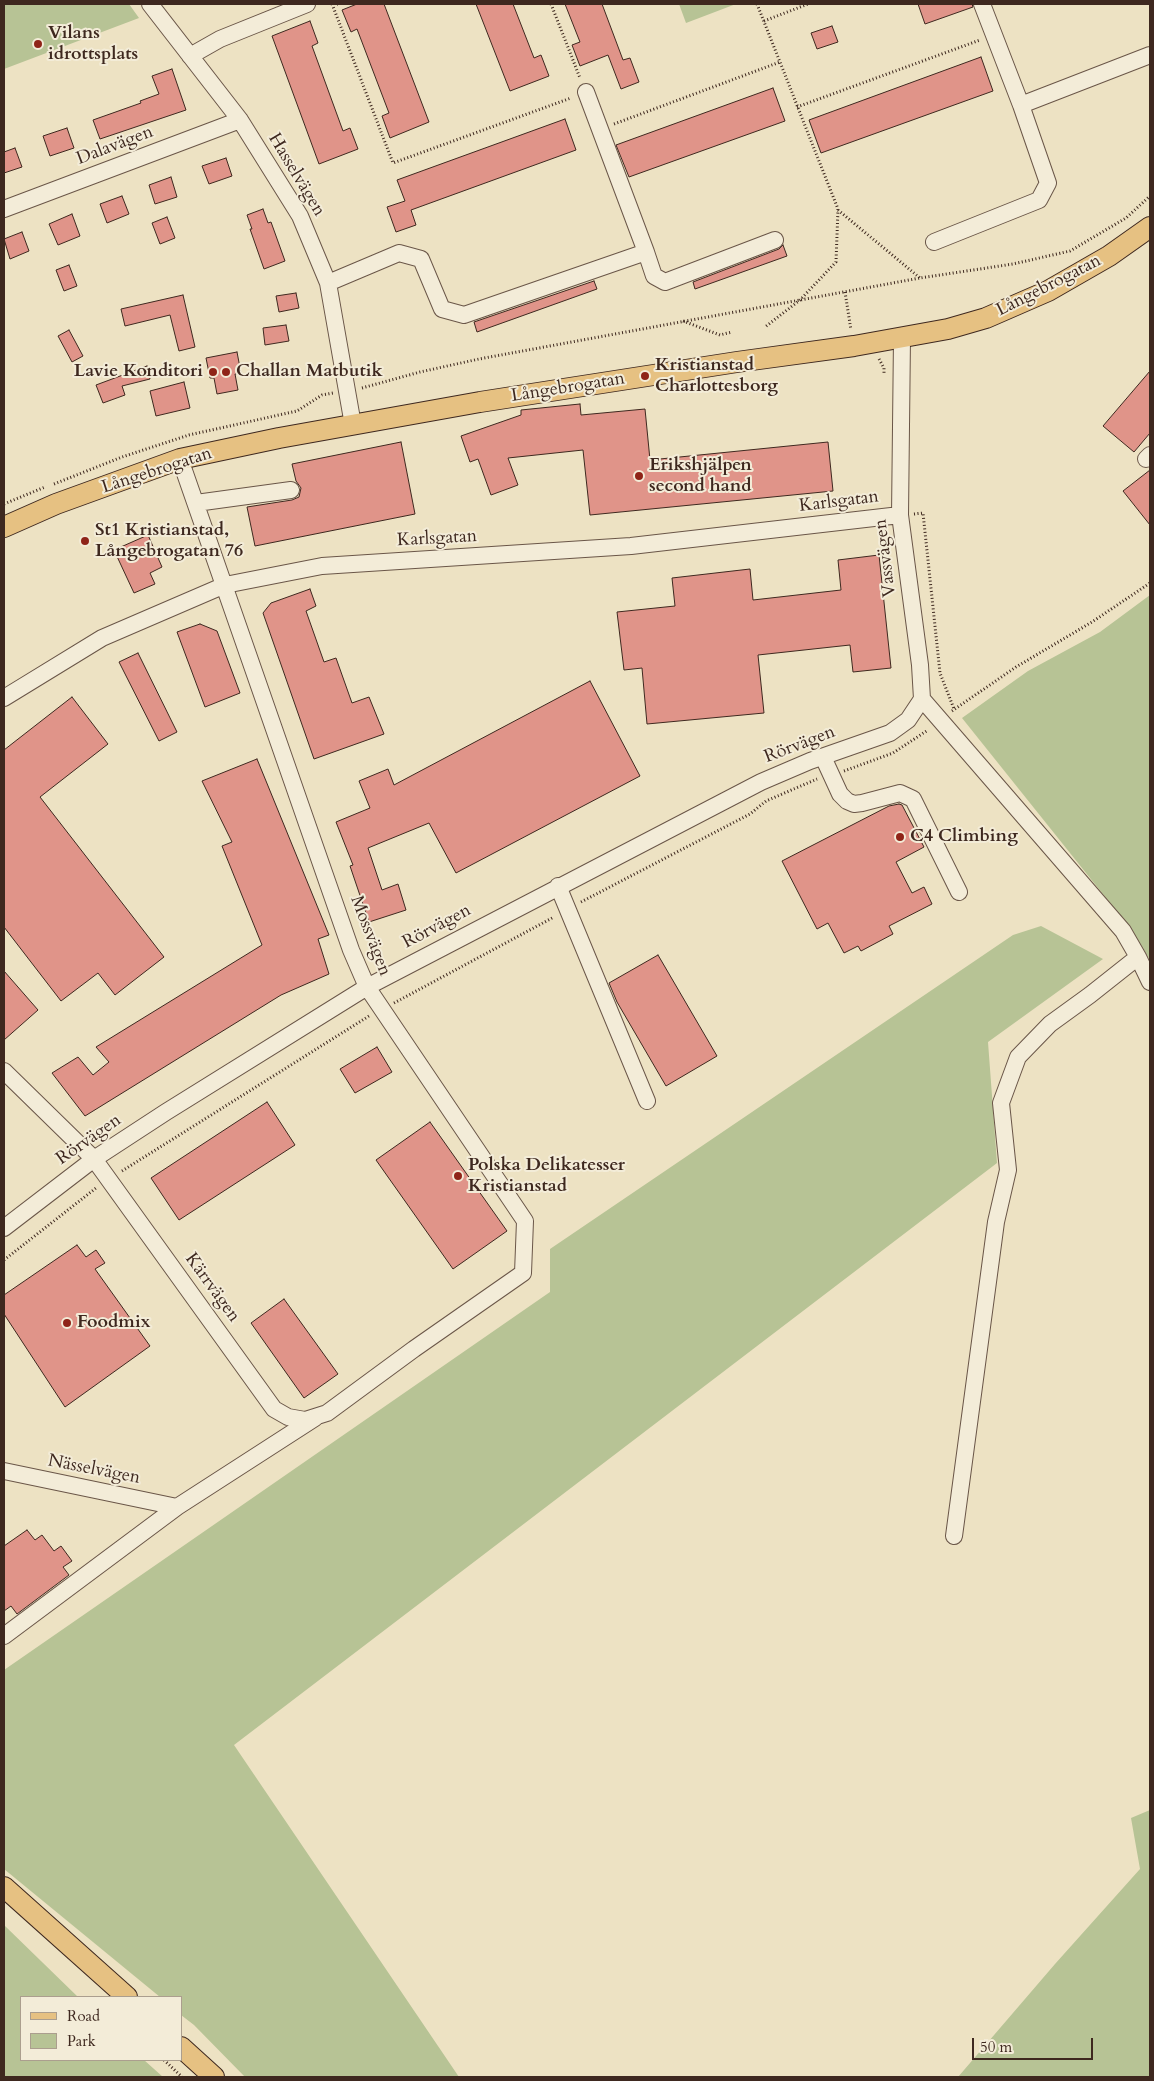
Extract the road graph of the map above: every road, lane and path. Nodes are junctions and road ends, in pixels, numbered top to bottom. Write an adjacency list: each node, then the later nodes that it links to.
1 (150, 4): 10 (street, Hasselvägen)
2 (307, 4): 10 (street)
3 (332, 4): 13 (path)
4 (551, 4): 13 (path)
5 (757, 4): 8 (path)
6 (808, 4): 8 (path)
7 (982, 4): 9 (street)
8 (764, 21): 12 (path)
9 (994, 34): 14 (street); 15 (path)
10 (190, 56): 16 (street, Hasselvägen)
11 (1150, 56): 14 (street)
12 (780, 62): 15 (path); 17 (path)
13 (586, 92): 17 (street)
14 (1021, 104): 23 (street)
15 (797, 106): 20 (path)
16 (240, 120): 19 (street, Dalavägen); 26 (street, Hasselvägen)
17 (600, 130): 24 (street)
18 (1150, 196): 25 (path)
19 (4, 209)
20 (838, 209): 25 (path); 27 (path)
21 (1150, 226): 31 (main road, Långebrogatan)
22 (775, 240): 24 (street)
23 (934, 242)
24 (646, 252): 26 (street)
25 (920, 278): 27 (path)
26 (328, 283): 32 (street, Hasselvägen)
27 (800, 300): 28 (path); 29 (path)
28 (682, 321): 30 (path); 32 (path)
29 (765, 327)
30 (732, 332)
31 (902, 338): 33 (main road, Långebrogatan); 38 (street, Vassvägen)
32 (348, 390): 33 (street, Hasselvägen); 37 (path)
33 (353, 424): 34 (main road, Långebrogatan)
34 (180, 460): 36 (street, Mossvägen); 39 (main road, Långebrogatan)
35 (291, 490): 36 (street)
36 (196, 503): 40 (street, Mossvägen)
37 (4, 504)
38 (900, 515): 40 (street, Karlsgatan); 42 (street, Vassvägen)
39 (4, 527)
40 (225, 585): 41 (street, Karlsgatan); 48 (street, Mossvägen)
41 (4, 698)
42 (918, 705): 43 (street, Rörvägen); 46 (street)
43 (823, 757): 44 (street, Rörvägen); 45 (street)
44 (558, 886): 48 (street, Rörvägen); 50 (street)
45 (960, 892)
46 (1138, 957): 47 (street); 57 (street)
47 (1150, 982)
48 (367, 987): 51 (street, Rörvägen); 53 (street, Mossvägen)
49 (4, 1071): 51 (street, Kärrvägen)
50 (647, 1102)
51 (94, 1159): 52 (street, Rörvägen); 54 (street, Kärrvägen)
52 (4, 1228)
53 (414, 1349): 54 (street, Kärrvägen)
54 (316, 1417): 56 (street)
55 (4, 1471): 56 (street, Nässelvägen)
56 (177, 1507): 58 (street)
57 (954, 1536)
58 (4, 1636)
59 (4, 1886): 60 (main road)
60 (126, 1996)
61 (182, 2048): 64 (main road)
62 (165, 2061): 63 (path)
63 (182, 2077)
64 (214, 2077)

